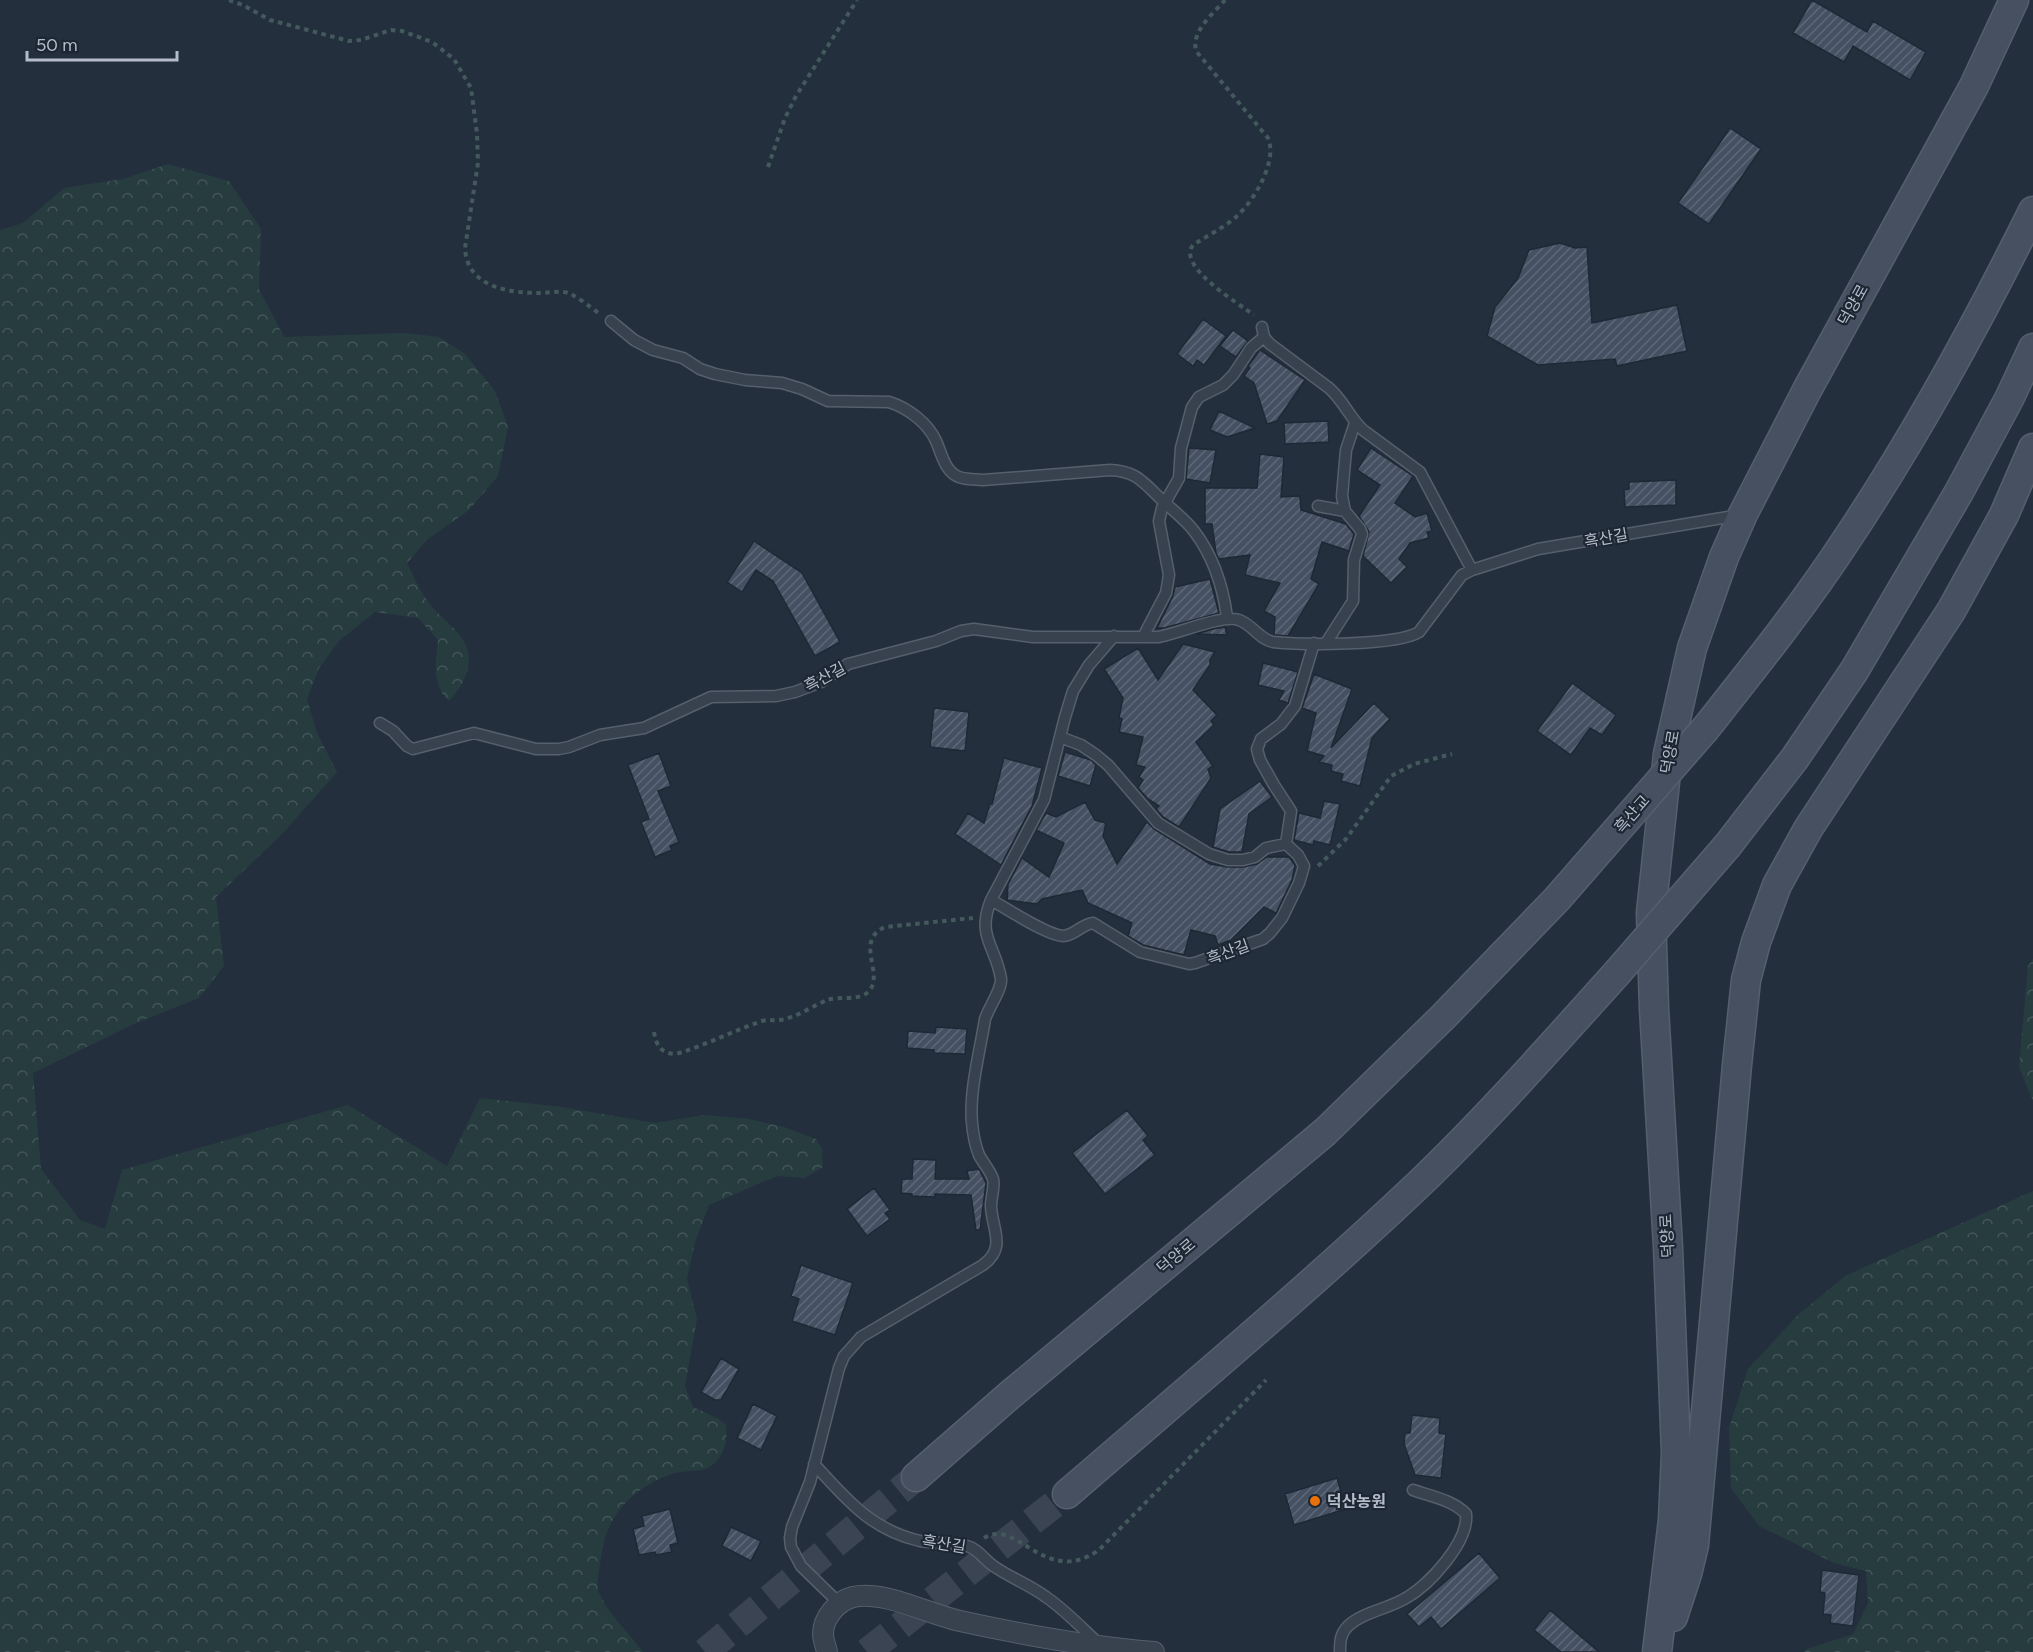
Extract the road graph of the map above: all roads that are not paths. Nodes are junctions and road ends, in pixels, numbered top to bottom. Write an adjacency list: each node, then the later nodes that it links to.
1 (2014, 0): 10 (main road, 덕양로)
2 (2033, 211): 18 (main road, 덕양로)
3 (611, 321): 7 (lane)
4 (2033, 348): 26 (main road, bridge)
5 (1355, 423): 7 (lane); 9 (lane); 11 (lane)
6 (2033, 448): 32 (main road)
7 (1165, 503): 12 (lane); 14 (lane)
8 (1318, 506): 9 (lane)
9 (1345, 512): 16 (lane)
10 (1743, 514): 11 (lane, 흑산길); 32 (main road, 덕양로)
11 (1472, 570): 16 (lane, 흑산길)
12 (1227, 617): 14 (lane, 흑산길); 15 (lane, 흑산길)
13 (1114, 636): 14 (lane, 흑산길); 17 (lane, 흑산길); 19 (lane)
14 (1143, 637)
15 (1314, 643): 16 (lane, 흑산길); 20 (lane)
16 (1326, 643)
17 (380, 723)
18 (1707, 728): 21 (main road, 흑산교, bridge)
19 (1060, 737): 20 (lane); 22 (lane)
20 (1286, 844): 22 (lane, 흑산길)
21 (1557, 899): 24 (main road, 덕양로)
22 (992, 900): 23 (lane)
23 (814, 1464): 27 (lane); 28 (lane, 흑산길)
24 (916, 1477)
25 (1413, 1490): 31 (lane)
26 (1067, 1494)
27 (839, 1603): 28 (street); 29 (street)
28 (1103, 1648): 30 (street)
29 (827, 1652)
30 (1154, 1652)
31 (1340, 1652)
32 (1657, 1652)

